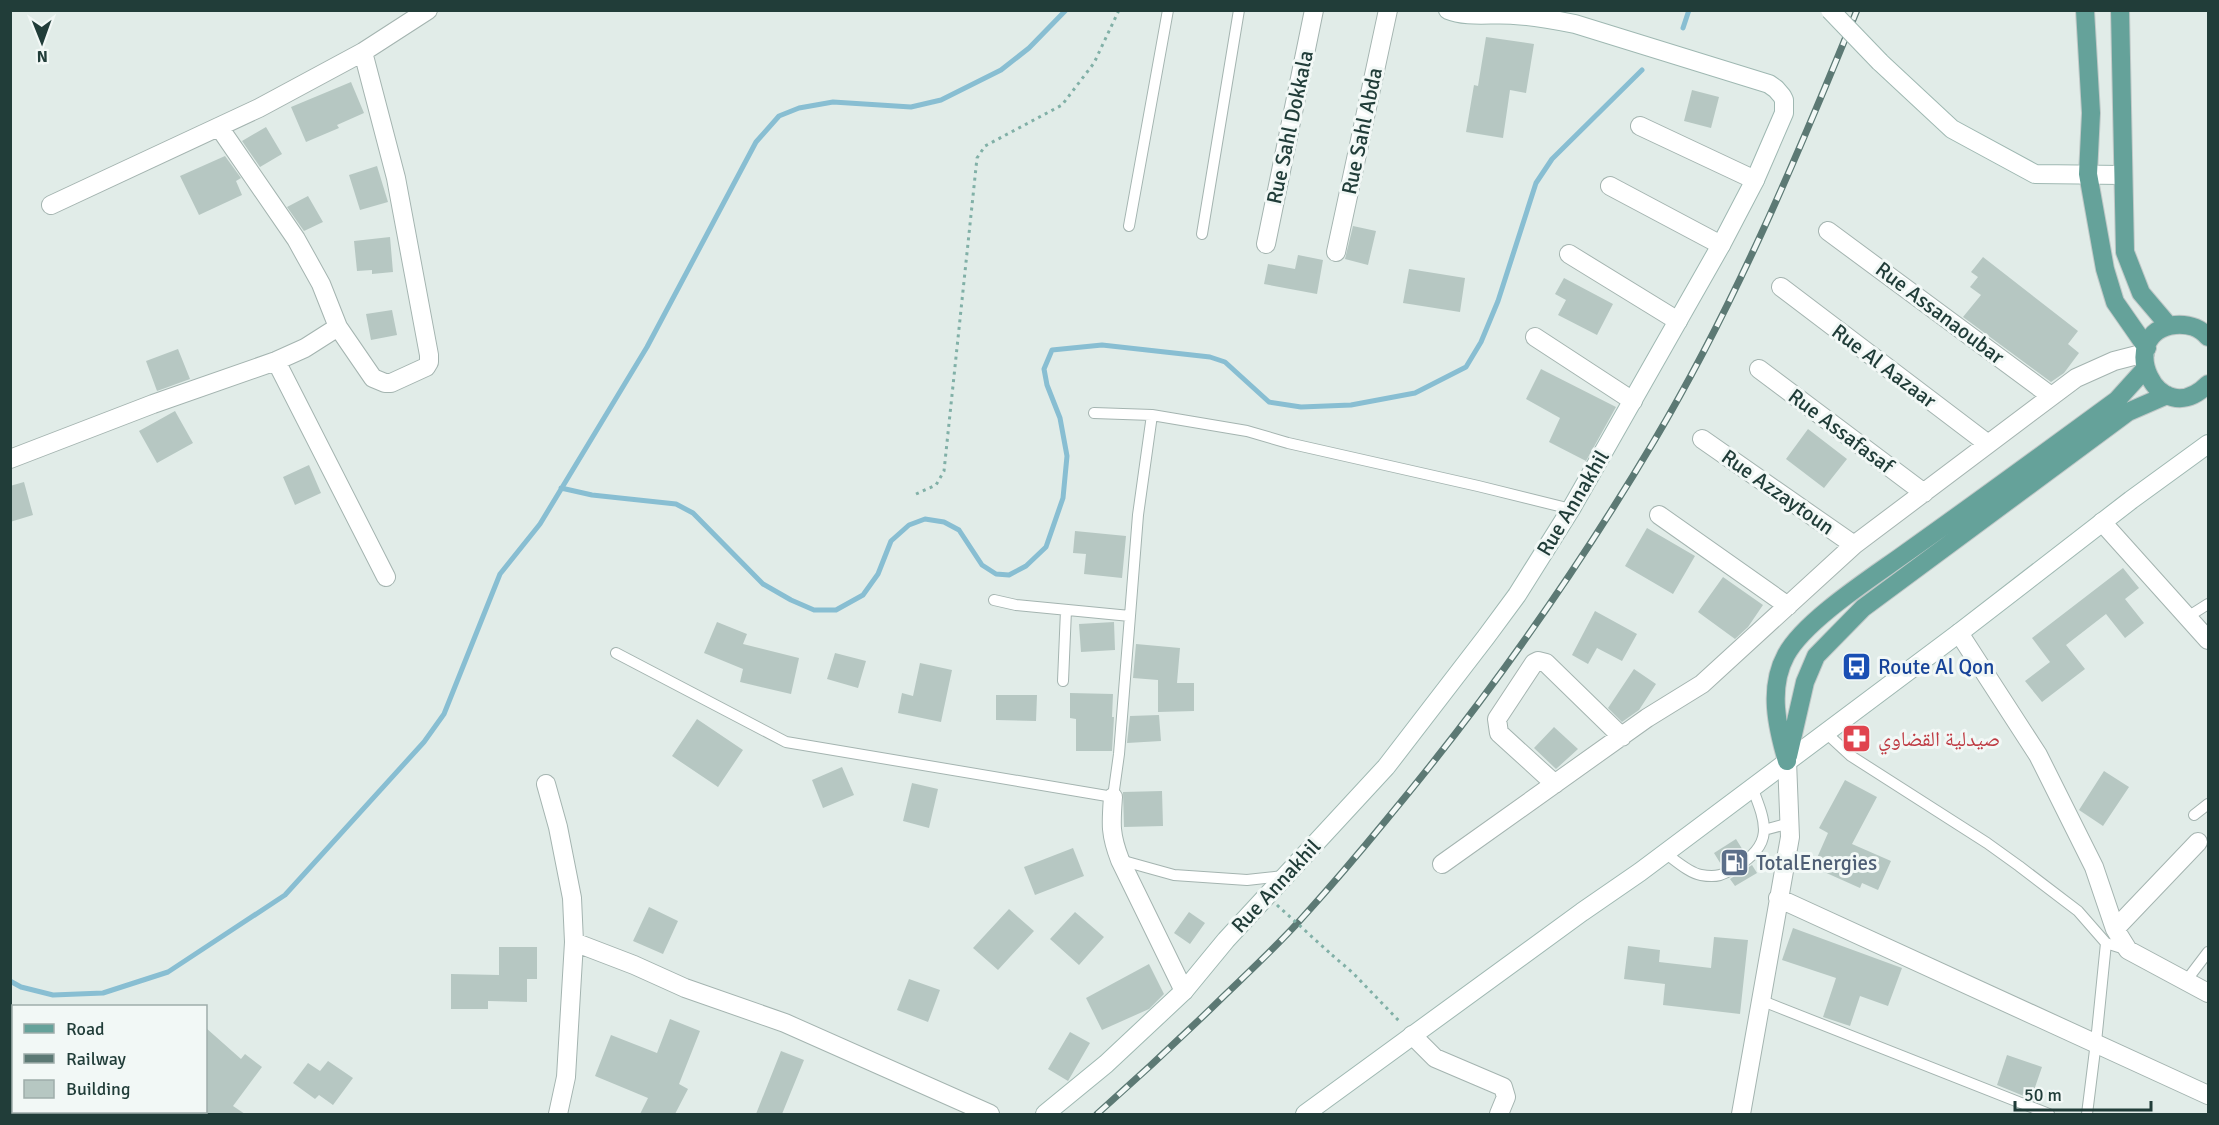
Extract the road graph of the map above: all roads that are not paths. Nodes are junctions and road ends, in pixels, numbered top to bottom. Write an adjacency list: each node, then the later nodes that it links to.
1 (428, 10): 10 (street)
2 (1168, 10): 18 (lane)
3 (1239, 10): 20 (lane)
4 (1314, 10): 21 (street, Rue Sahl Dokkala)
5 (1388, 10): 23 (street, Rue Sahl Abda)
6 (1448, 10): 15 (street, Rue Annakhil)
7 (1830, 10): 13 (street, bridge)
8 (2085, 10): 13 (main road)
9 (2120, 10): 14 (main road)
10 (363, 52): 12 (street); 28 (street)
11 (1640, 126): 15 (street)
12 (219, 127): 17 (street); 28 (street)
13 (2088, 174): 14 (street); 31 (main road)
14 (2122, 175): 27 (main road)
15 (1755, 180): 22 (street, Rue Annakhil)
16 (1610, 186): 22 (street)
17 (51, 205)
18 (1129, 226)
19 (1828, 231): 36 (street, Rue Assanaoubar)
20 (1202, 234)
21 (1266, 244)
22 (1721, 245): 26 (street, Rue Annakhil)
23 (1336, 252)
24 (1569, 254): 26 (street)
25 (1781, 288): 41 (street, Rue Al Aazaar)
26 (1678, 321): 37 (street, Rue Annakhil)
27 (2169, 326): 29 (main road); 31 (main road)
28 (338, 327): 32 (street)
29 (2206, 332)
30 (1535, 337): 37 (street)
31 (2145, 357): 35 (main road); 36 (street); 62 (main road)
32 (276, 362): 43 (street); 49 (street)
33 (1759, 369): 44 (street, Rue Assafasaf)
34 (2208, 384): 35 (main road)
35 (2167, 395): 62 (main road)
36 (2051, 396): 41 (street)
37 (1633, 401): 45 (street, Rue Annakhil)
38 (1094, 413): 39 (lane)
39 (1152, 415): 45 (lane); 54 (lane)
40 (1702, 439): 48 (street, Rue Azzaytoun)
41 (1988, 444): 44 (street)
42 (2208, 444): 47 (street)
43 (10, 459)
44 (1924, 493): 48 (street)
45 (1571, 510): 75 (street, Rue Annakhil)
46 (1659, 515): 52 (street)
47 (2102, 522): 55 (street); 56 (street)
48 (1854, 545): 52 (street)
49 (386, 577)
50 (994, 600): 53 (lane)
51 (2208, 604): 55 (lane)
52 (1788, 606): 61 (street)
53 (1066, 610): 54 (lane); 59 (lane)
54 (1130, 616): 66 (lane)
55 (2189, 616): 57 (street)
56 (1959, 633): 60 (street); 77 (street)
57 (2208, 640)
58 (616, 653): 66 (lane)
59 (1063, 681)
60 (1825, 732): 62 (street); 77 (lane)
61 (1622, 737): 64 (street); 64 (street)
62 (1787, 761): 65 (street); 69 (street)
63 (546, 784): 78 (street)
64 (1555, 784): 74 (street)
65 (1752, 787): 70 (lane); 72 (street)
66 (1113, 796): 73 (street)
67 (2208, 804): 68 (lane)
68 (2194, 815)
69 (1790, 823): 70 (lane); 76 (street)
70 (1764, 830): 72 (lane)
71 (2198, 842): 77 (street)
72 (1665, 853): 84 (street)
73 (1120, 860): 75 (lane); 81 (street)
74 (1442, 864)
75 (1286, 876): 81 (street, Rue Annakhil)
76 (1778, 898): 83 (street); 85 (street)
77 (2111, 936): 80 (street); 85 (lane)
78 (574, 942): 87 (street); 88 (street)
79 (2208, 952): 80 (lane)
80 (2186, 981): 82 (street)
81 (1184, 991): 89 (street, Rue Annakhil)
82 (2208, 993)
83 (1760, 1000): 92 (street); 93 (lane)
84 (1412, 1035): 90 (street); 91 (street)
85 (2096, 1042): 86 (street); 94 (lane)
86 (2208, 1095)
87 (558, 1114)
88 (990, 1114)
89 (1045, 1114)
90 (1305, 1114)
91 (1499, 1114)
92 (1741, 1114)
93 (2049, 1114)
94 (2086, 1114)

